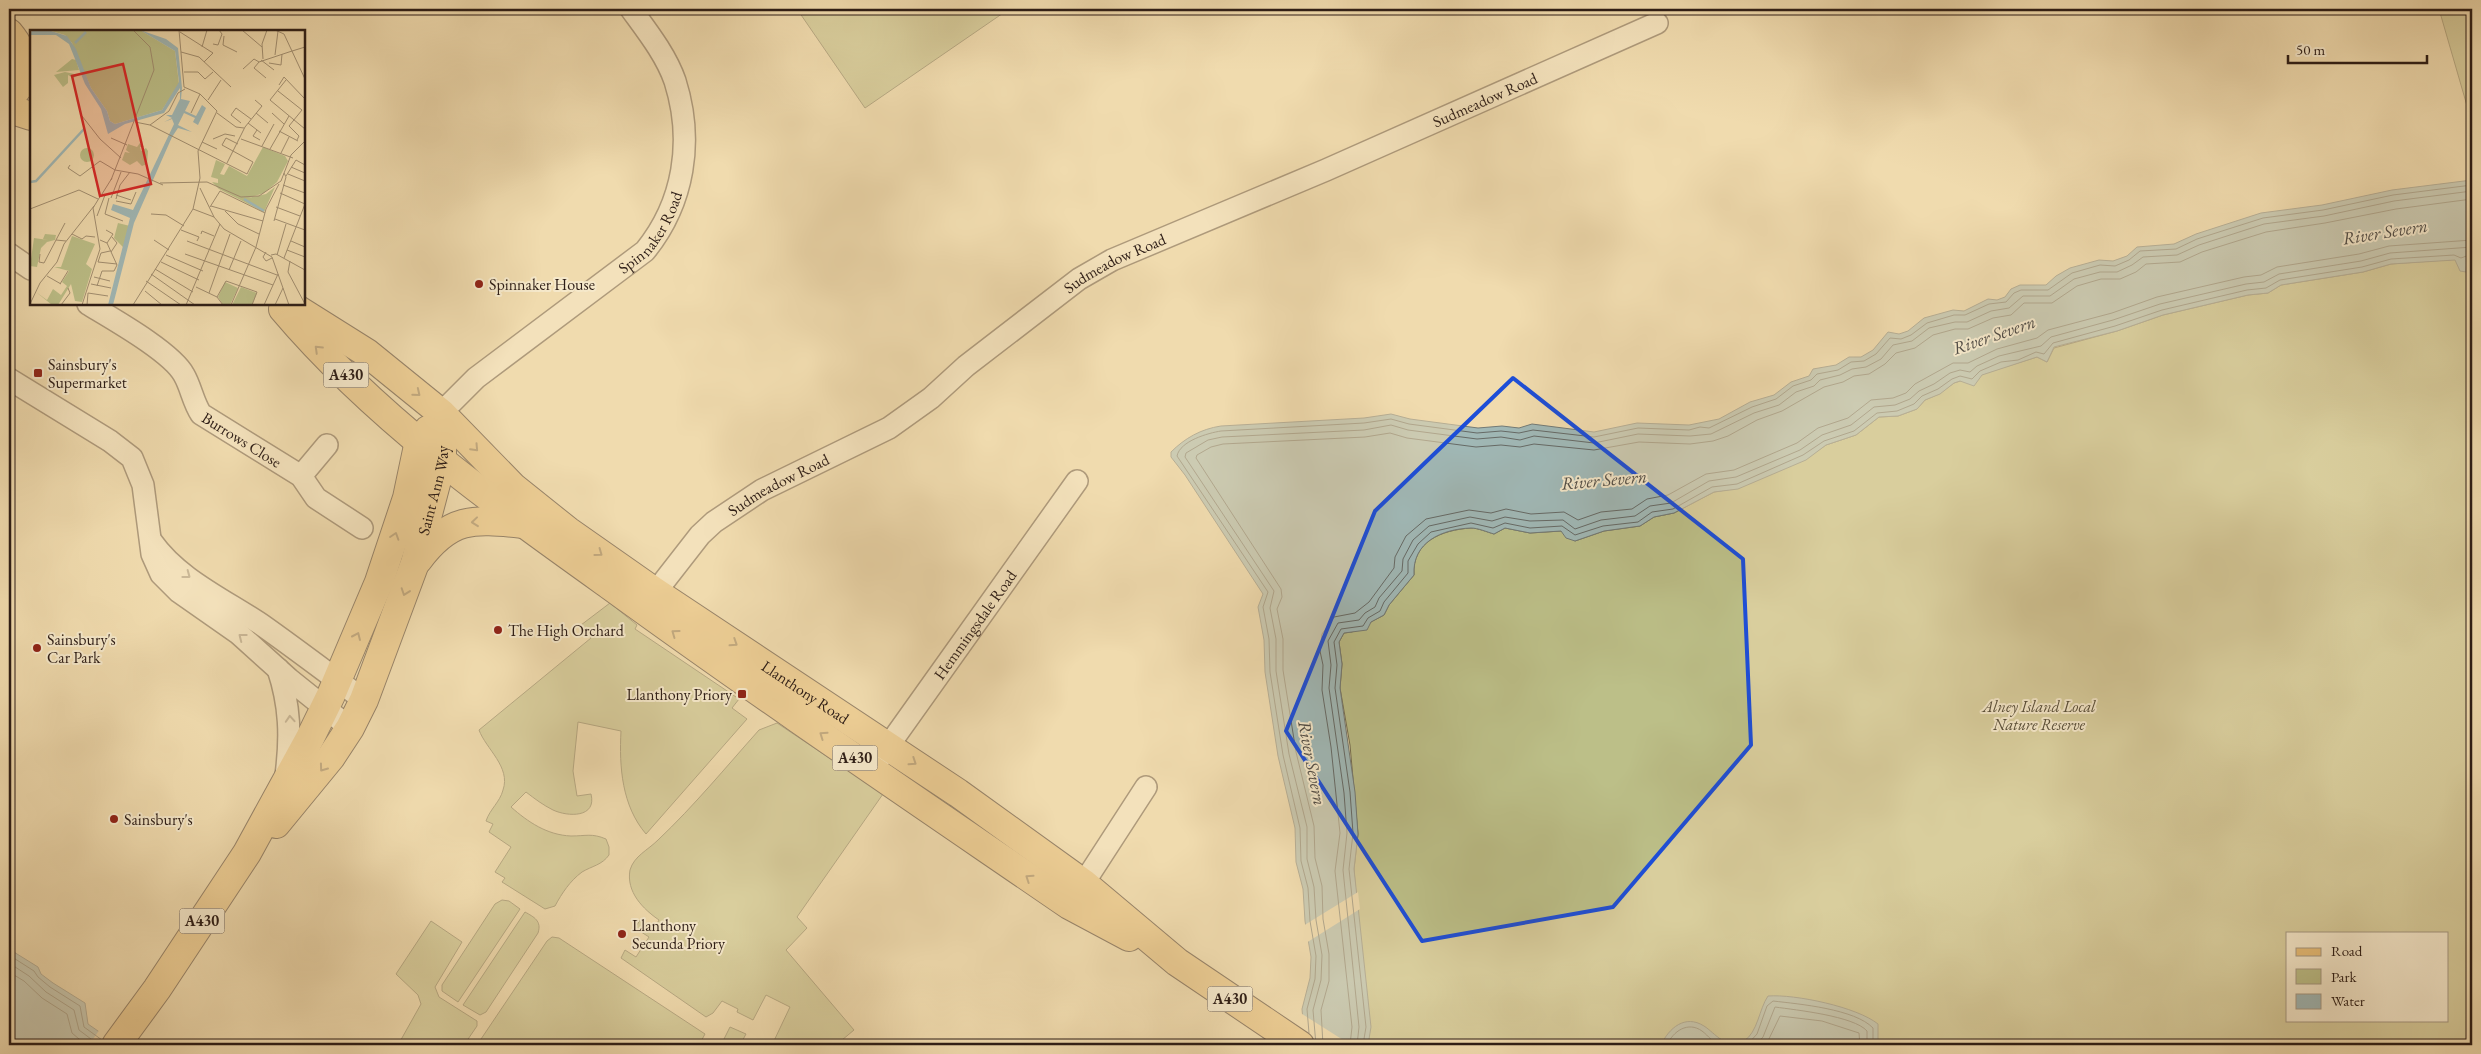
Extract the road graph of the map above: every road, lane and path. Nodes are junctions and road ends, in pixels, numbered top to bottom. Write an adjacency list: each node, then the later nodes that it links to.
1 (631, 9): 12 (street, Spinnaker Road)
2 (1657, 23): 20 (street, Sudmeadow Road)
3 (19, 43): 4 (main road)
4 (16, 99): 5 (main road)
5 (30, 115)
6 (9, 254): 7 (street)
7 (30, 268)
8 (90, 305): 14 (street, Burrows Close)
9 (280, 305): 12 (main road, A430, one-way to 9)
10 (291, 305): 12 (main road, one-way to 12)
11 (9, 379): 18 (street)
12 (435, 436): 16 (main road, A430); 19 (main road, Saint Ann Way); 20 (main road, Llanthony Road, one-way to 20); 22 (main road, Saint Ann Way / A430, one-way to 12)
13 (327, 445): 14 (street)
14 (301, 476): 17 (street, Burrows Close)
15 (1077, 482): 26 (street, Hemmingsdale Road)
16 (524, 524): 19 (main road, one-way to 19); 20 (main road, Llanthony Road / A430)
17 (362, 528)
18 (152, 542): 21 (street, one-way to 18); 22 (street, one-way to 22)
19 (415, 564): 23 (main road, Saint Ann Way, one-way to 23)
20 (649, 601): 26 (main road, Llanthony Road, one-way to 26); 27 (main road, Llanthony Road / A430, one-way to 20)
21 (278, 669): 24 (street); 28 (street, one-way to 21)
22 (338, 680): 23 (street); 24 (main road, Saint Ann Way / A430)
23 (364, 700): 25 (main road, Saint Ann Way)
24 (325, 707): 25 (street); 28 (main road, Saint Ann Way / A430)
25 (350, 728): 30 (main road, Saint Ann Way, one-way to 30)
26 (888, 746): 27 (street, Hemmingsdale Road); 31 (main road, Llanthony Road, one-way to 31)
27 (872, 769): 31 (main road, Llanthony Road / A430, one-way to 27)
28 (285, 785): 30 (main road, Saint Ann Way / A430)
29 (1146, 787): 31 (street)
30 (247, 854): 33 (main road, Saint Ann Way / A430)
31 (1076, 894): 32 (main road, Llanthony Road / A430)
32 (1288, 1041)
33 (116, 1045)

